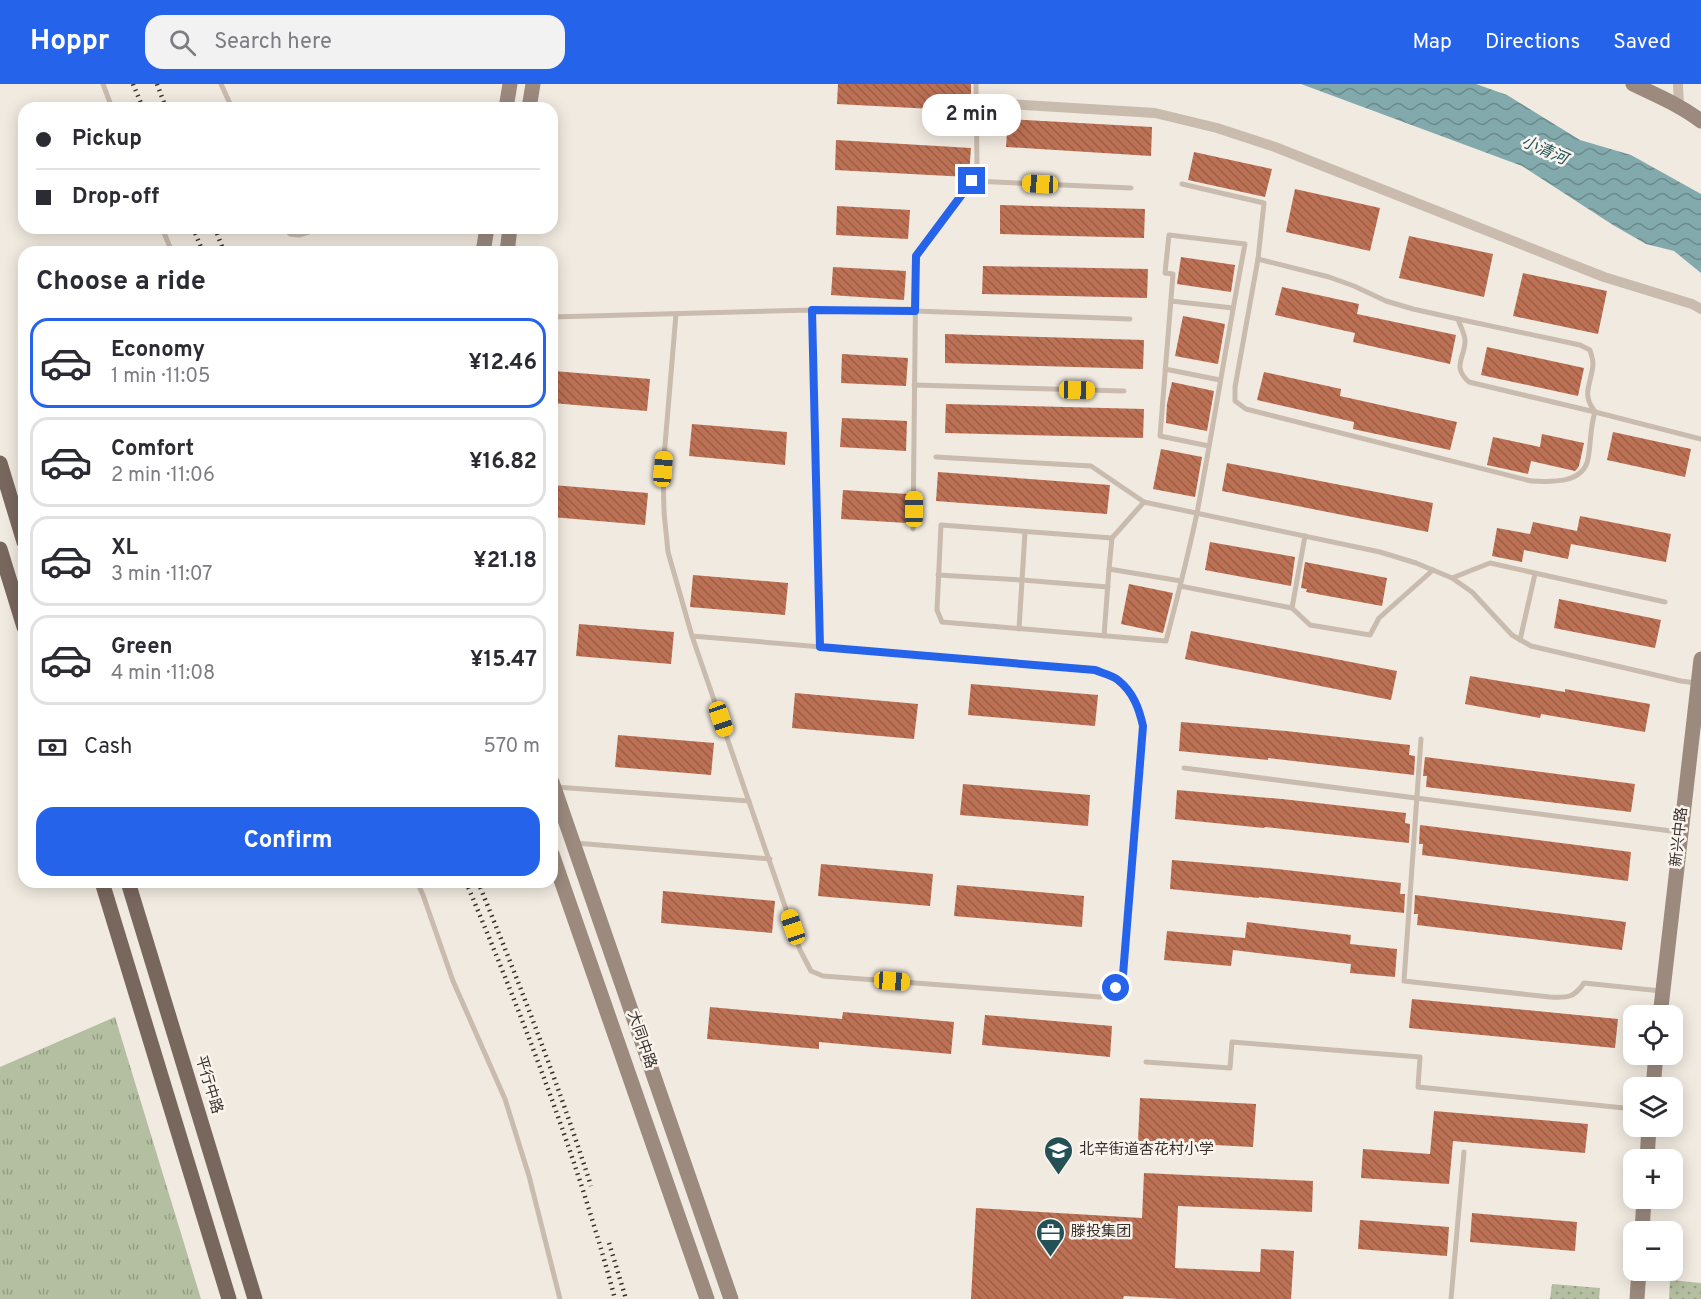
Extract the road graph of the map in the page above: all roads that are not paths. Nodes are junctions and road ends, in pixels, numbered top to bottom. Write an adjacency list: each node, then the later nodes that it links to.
1 (103, 84): 8 (lane)
2 (221, 84): 9 (lane)
3 (510, 84): 10 (main road)
4 (533, 84): 11 (main road)
5 (976, 84): 12 (lane)
6 (1633, 84): 13 (main road)
7 (1678, 84): 13 (street)
8 (110, 102)
9 (229, 102)
10 (507, 102)
11 (530, 102)
12 (976, 102): 15 (lane); 21 (street)
13 (1679, 107): 14 (main road)
14 (1701, 121)
15 (972, 181): 17 (lane); 23 (lane)
16 (1182, 184): 18 (lane)
17 (1131, 188)
18 (1258, 260): 27 (lane); 32 (lane)
19 (1171, 301): 20 (lane); 20 (lane); 28 (lane)
20 (1233, 308): 29 (lane)
21 (1701, 309)
22 (812, 310): 23 (lane); 24 (lane); 60 (lane)
23 (915, 311): 26 (lane); 30 (lane)
24 (676, 314): 25 (lane); 57 (lane)
25 (558, 317)
26 (1130, 319)
27 (1458, 319): 32 (lane); 32 (lane)
28 (1165, 369): 29 (lane); 34 (lane)
29 (1220, 380): 34 (lane)
30 (914, 385): 31 (lane); 40 (lane)
31 (1124, 391)
32 (1595, 411): 33 (lane)
33 (1701, 439)
34 (1209, 446): 38 (lane)
35 (936, 457): 37 (lane)
36 (0, 463): 39 (main road)
37 (1144, 502): 38 (lane); 43 (lane)
38 (1196, 514): 42 (lane); 51 (lane)
39 (18, 522)
40 (914, 529)
41 (1025, 532): 43 (lane); 48 (lane); 50 (lane)
42 (1305, 536): 46 (lane); 55 (lane)
43 (1112, 538): 45 (lane)
44 (0, 549): 54 (main road)
45 (1109, 569): 51 (lane); 52 (lane)
46 (1433, 570): 49 (lane); 55 (lane)
47 (1535, 574): 49 (lane); 53 (lane); 59 (lane)
48 (938, 575): 50 (lane); 56 (lane)
49 (1452, 578): 59 (lane)
50 (1022, 580): 52 (lane); 56 (lane)
51 (1181, 583): 55 (lane); 58 (lane)
52 (1108, 587): 58 (lane)
53 (1665, 602)
54 (18, 608)
55 (1292, 608)
56 (1019, 629): 58 (lane)
57 (692, 636): 60 (lane); 68 (lane)
58 (1104, 636)
59 (1520, 639): 62 (lane)
60 (820, 647): 71 (lane)
61 (1701, 659): 62 (main road, 新兴中路)
62 (1698, 683): 69 (main road, 新兴中路)
63 (1421, 739): 66 (lane)
64 (1184, 768): 66 (lane)
65 (558, 784): 68 (lane)
66 (1417, 797): 69 (lane); 76 (lane)
67 (558, 799): 70 (main road, 大同中路)
68 (749, 801): 71 (lane)
69 (1680, 832): 76 (main road, 新兴中路)
70 (573, 843): 71 (lane); 86 (main road, 大同中路)
71 (770, 859)
72 (558, 871): 85 (main road, 大同中路)
73 (104, 888): 82 (main road)
74 (130, 888): 83 (main road, 平行中路)
75 (420, 888): 84 (lane)
76 (1663, 991): 77 (main road, 新兴中路)
77 (1661, 1005)
78 (1146, 1062): 79 (lane)
79 (1623, 1108)
80 (1464, 1152): 87 (lane)
81 (1638, 1281): 88 (main road)
82 (229, 1299)
83 (255, 1299)
84 (560, 1299)
85 (707, 1299)
86 (731, 1299)
87 (1451, 1299)
88 (1637, 1299)

